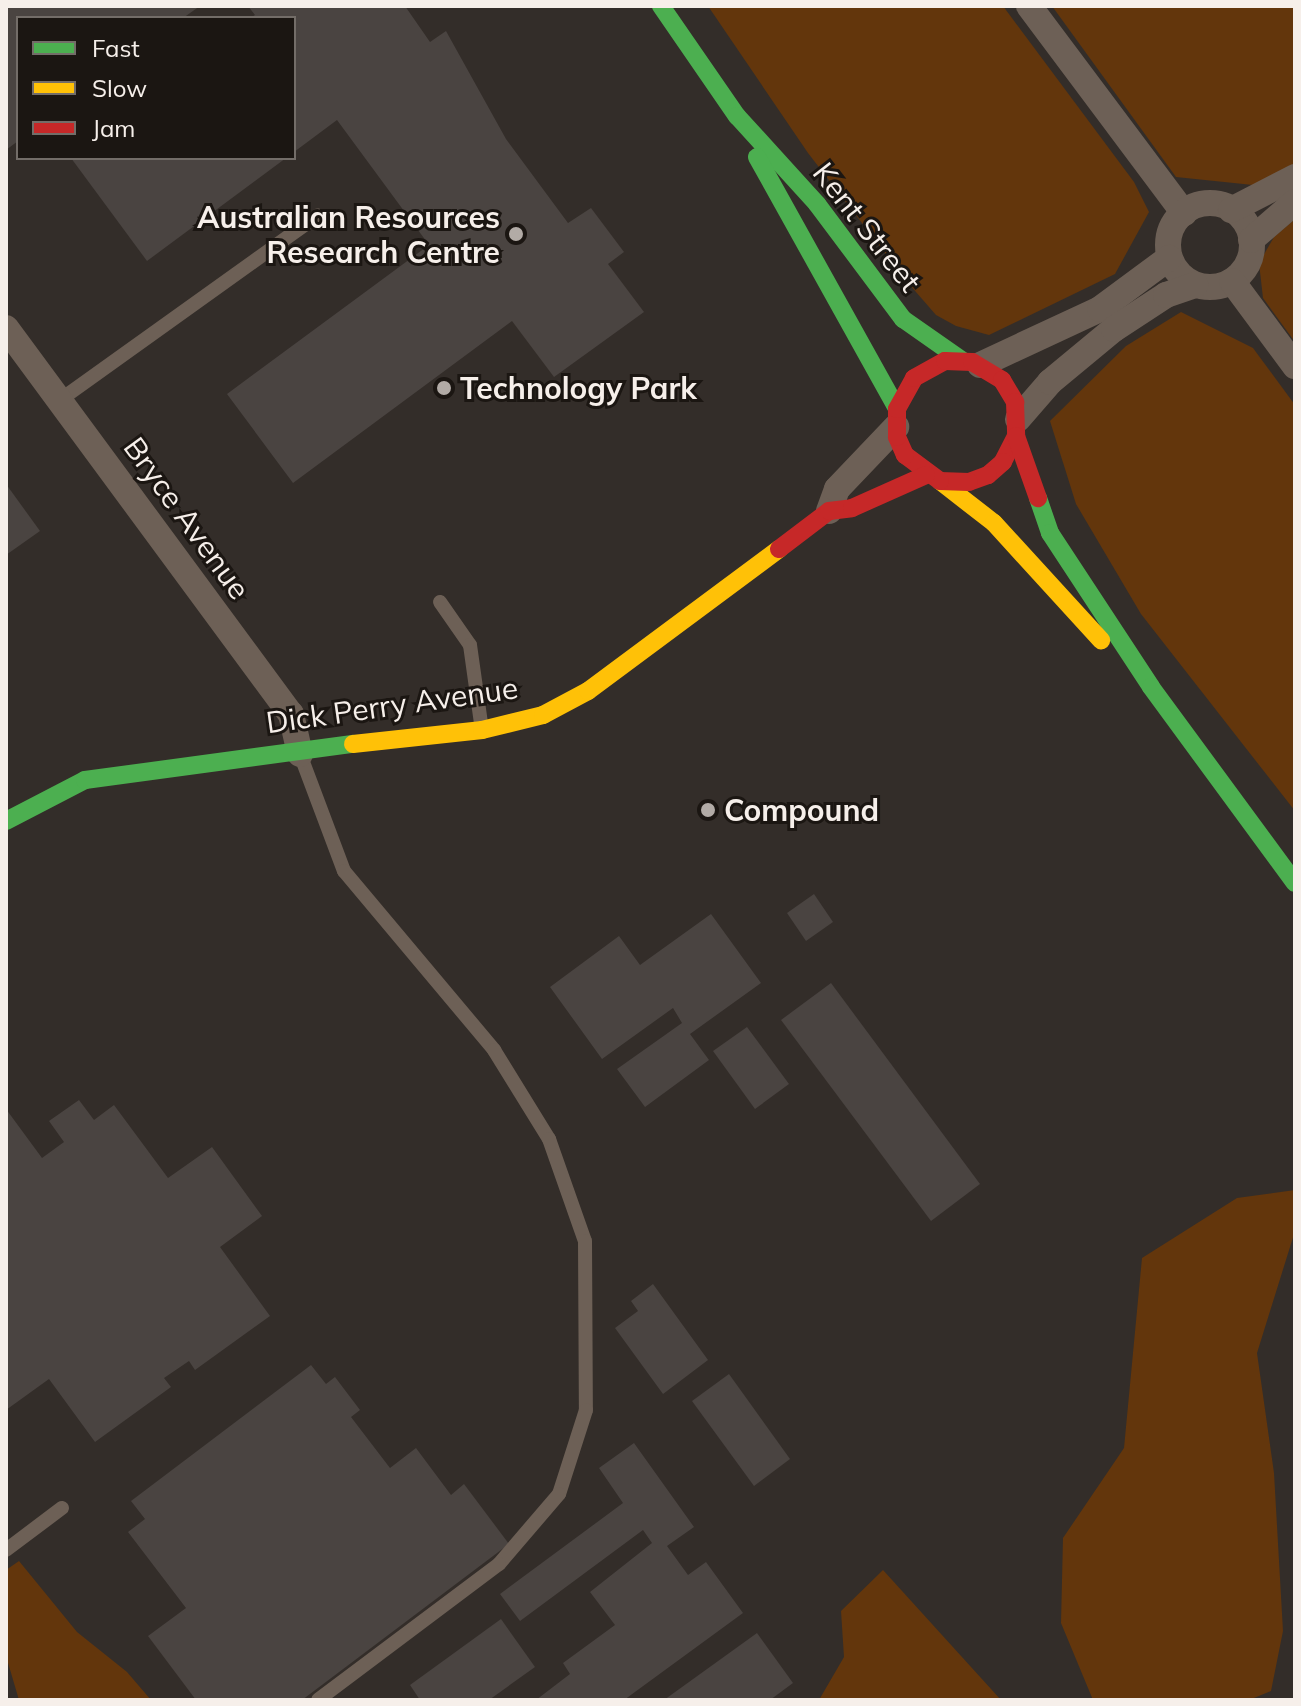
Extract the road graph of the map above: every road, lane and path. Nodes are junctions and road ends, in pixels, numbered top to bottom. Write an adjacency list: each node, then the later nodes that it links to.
1 (661, 6): 3 (main road, Kent Street)
2 (1029, 6): 7 (street)
3 (737, 116): 14 (main road, Kent Street); 17 (main road, Kent Street)
4 (1295, 177): 6 (street)
5 (1295, 202): 9 (street)
6 (1231, 210): 7 (street); 9 (street)
7 (1184, 213): 10 (street)
8 (318, 215): 16 (lane)
9 (1251, 240): 11 (street)
10 (1169, 258): 12 (street); 14 (street)
11 (1232, 281): 12 (street); 15 (street)
12 (1195, 285): 18 (street)
13 (6, 328): 16 (street, Bryce Avenue)
14 (972, 363): 17 (main road); 18 (main road)
15 (1295, 366)
16 (60, 400): 24 (street, Bryce Avenue)
17 (896, 418): 19 (main road); 20 (street, Dick Perry Avenue)
18 (1017, 428): 19 (main road); 22 (main road)
19 (933, 478): 20 (main road, Dick Perry Avenue); 22 (main road)
20 (829, 511): 23 (main road, Dick Perry Avenue)
21 (440, 602): 23 (lane)
22 (1151, 687): 26 (main road)
23 (482, 730): 24 (main road, Dick Perry Avenue)
24 (300, 754): 25 (main road, Dick Perry Avenue); 29 (lane)
25 (6, 821)
26 (1295, 883)
27 (62, 1508): 28 (lane)
28 (6, 1550)
29 (318, 1700)

